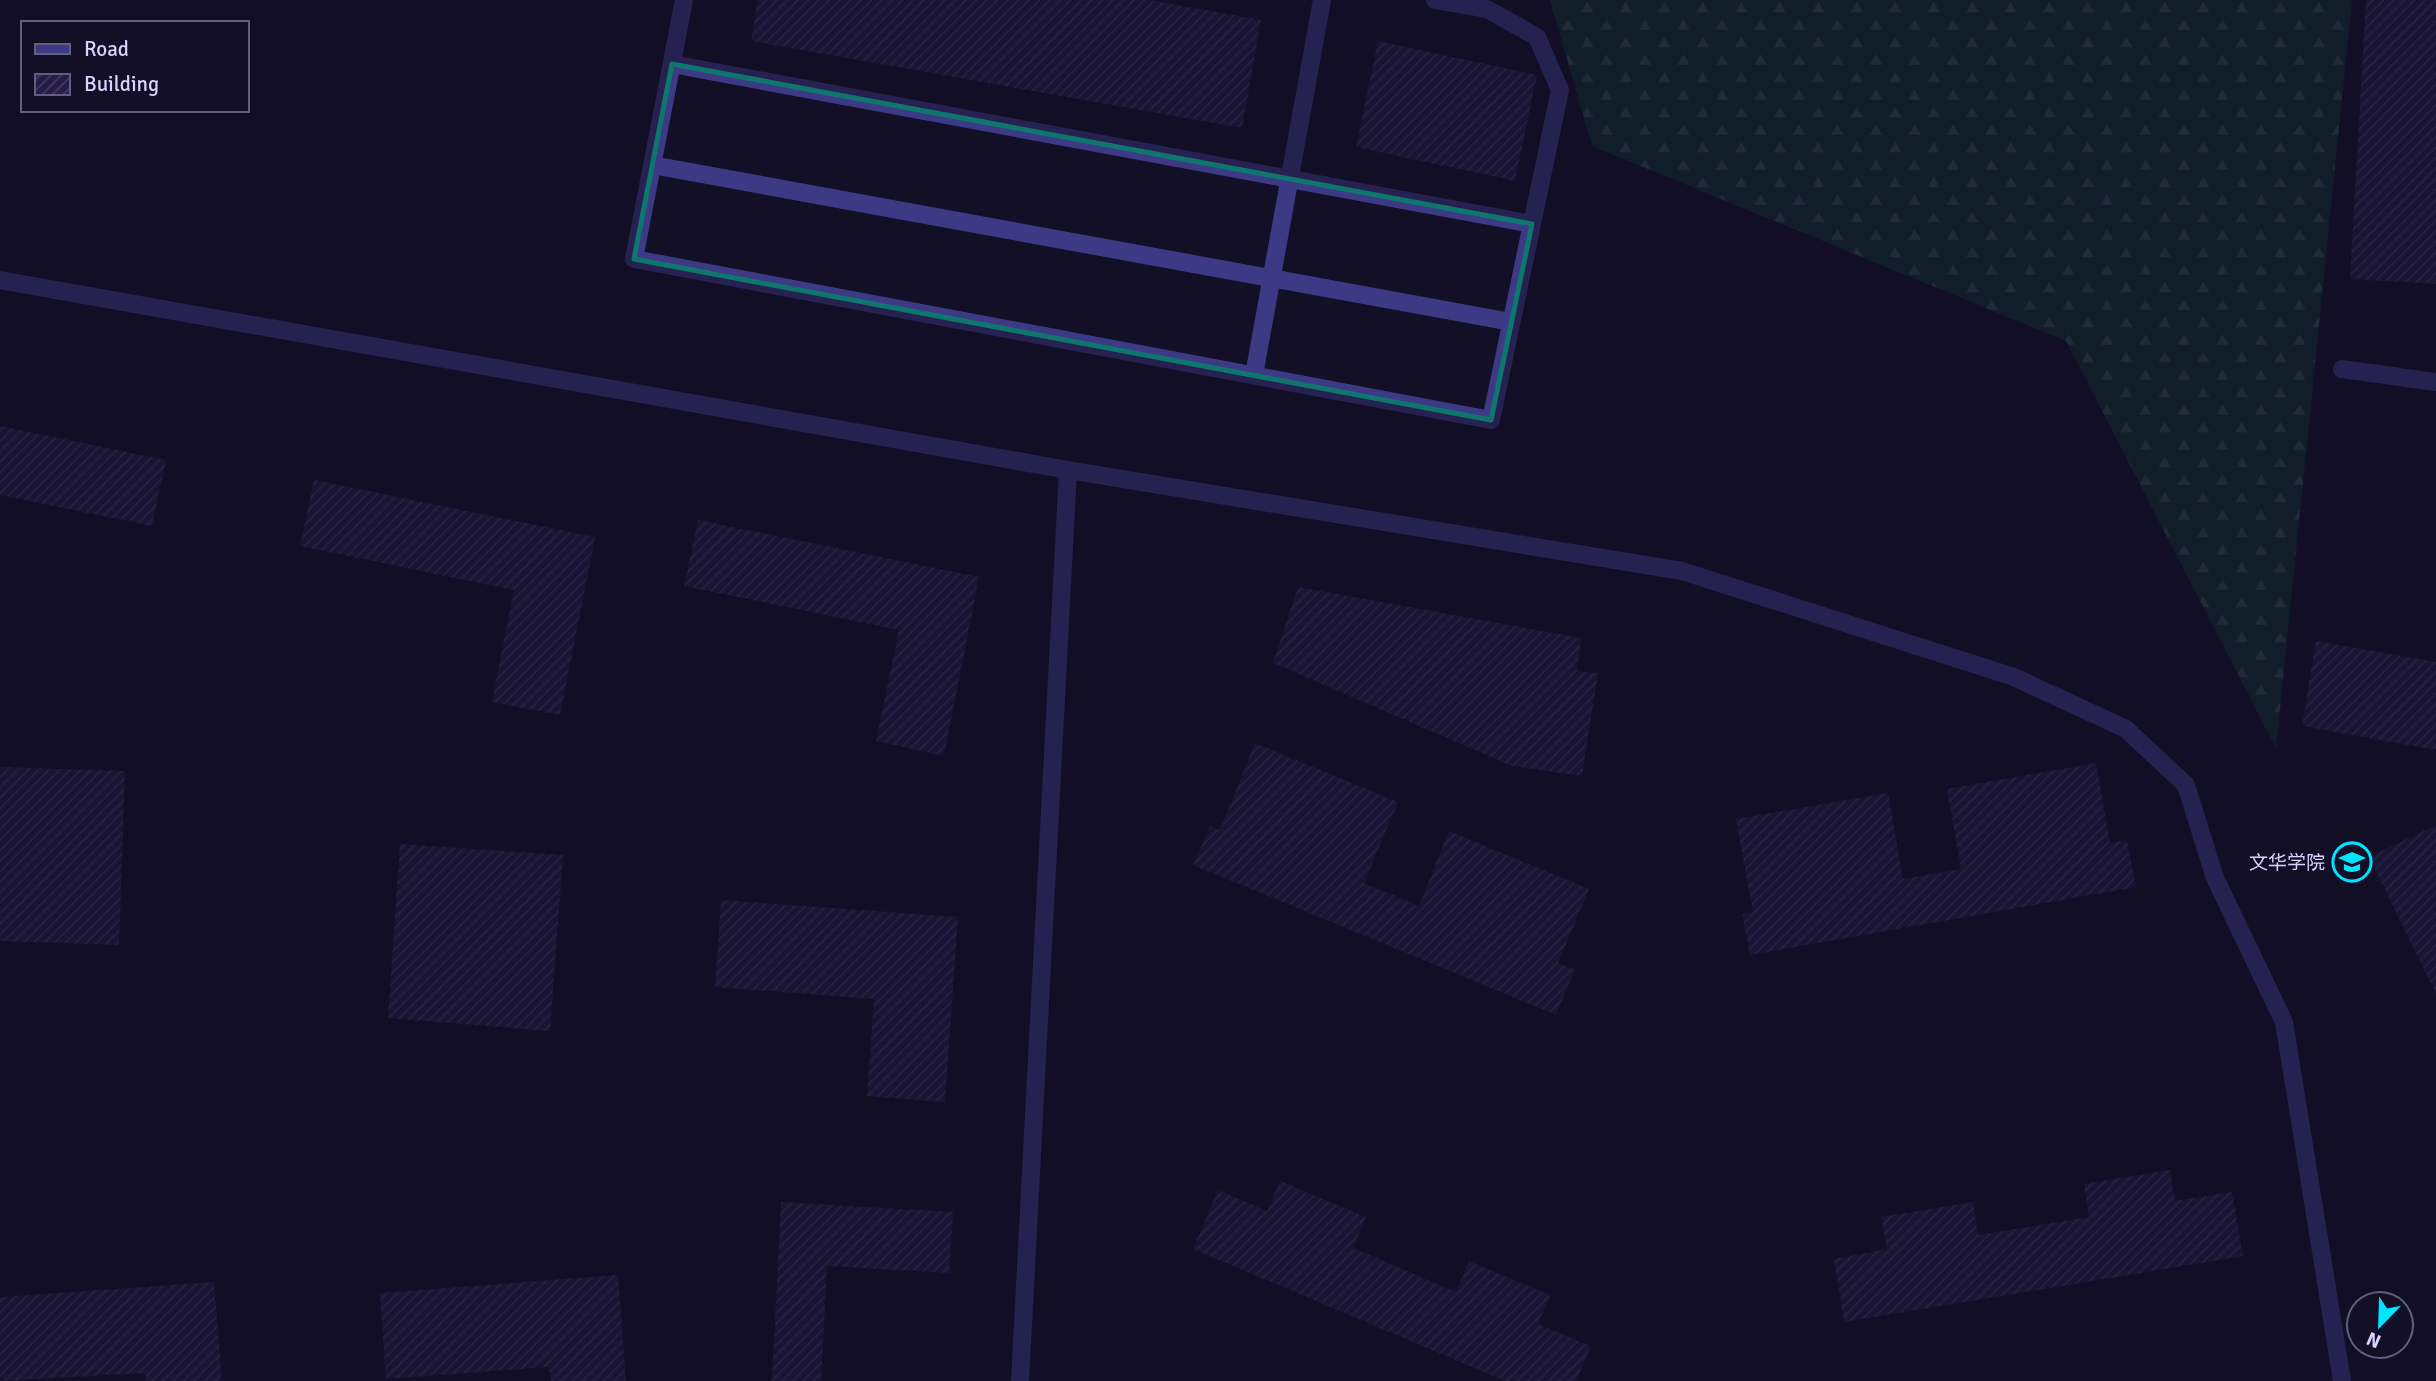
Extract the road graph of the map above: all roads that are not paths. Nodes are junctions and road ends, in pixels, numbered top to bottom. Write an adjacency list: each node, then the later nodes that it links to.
1 (684, 0): 4 (street)
2 (1322, 0): 6 (street)
3 (1435, 0): 7 (street)
4 (671, 64): 5 (street); 6 (street)
5 (652, 164): 8 (street); 12 (street)
6 (1290, 179): 7 (street); 8 (street)
7 (1532, 224): 10 (street)
8 (1271, 278): 10 (street); 12 (street)
9 (0, 280): 14 (street)
10 (1511, 322): 12 (street)
11 (2342, 369): 13 (street)
12 (1254, 375)
13 (2436, 382)
14 (1068, 470): 15 (street); 16 (street)
15 (1020, 1381)
16 (2342, 1381)

